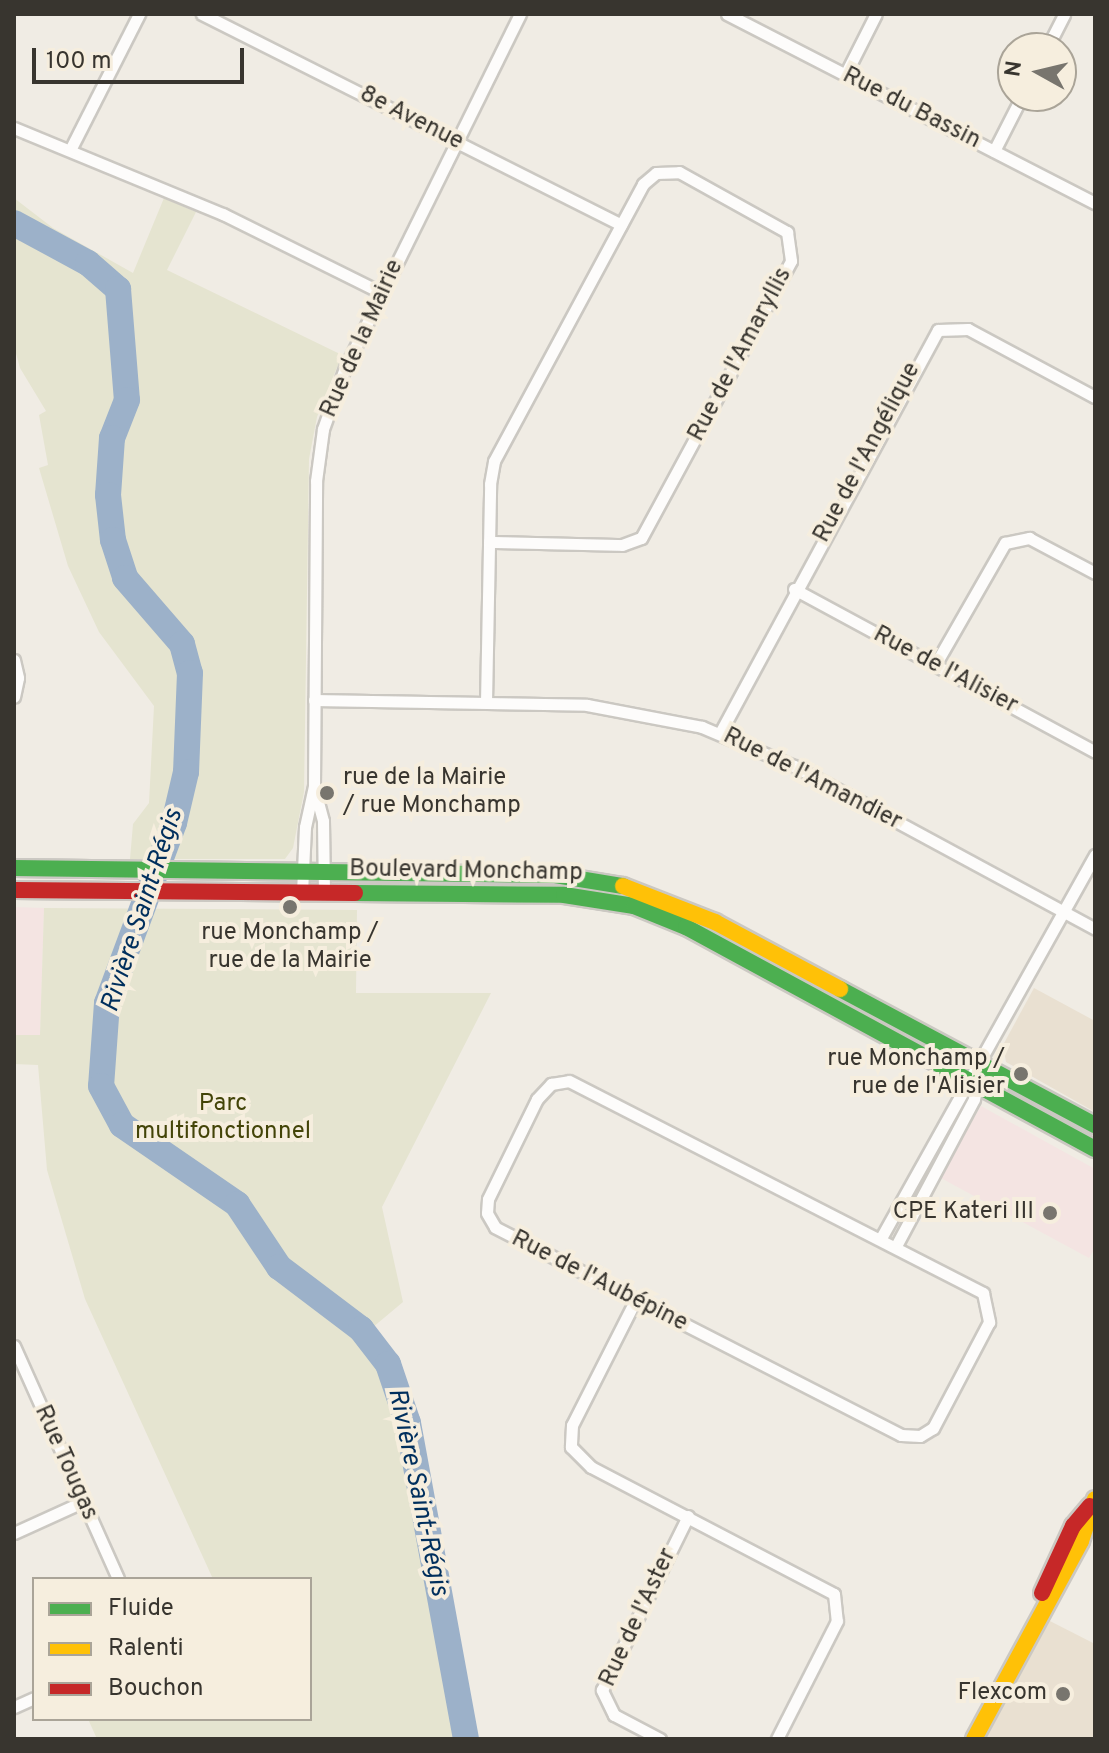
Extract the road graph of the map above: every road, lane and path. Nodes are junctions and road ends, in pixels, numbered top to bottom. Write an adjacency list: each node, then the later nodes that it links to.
1 (139, 14): 12 (street)
2 (202, 14): 11 (street, 8e Avenue)
3 (520, 14): 11 (street, Rue de la Mairie)
4 (727, 14): 8 (street, Rue du Bassin)
5 (876, 14): 8 (street)
6 (1064, 14): 7 (street)
7 (1055, 32)
8 (845, 75): 13 (street, Rue du Bassin)
9 (1014, 112): 13 (street)
10 (14, 128): 12 (street)
11 (456, 142): 15 (street, 8e Avenue); 16 (street, Rue de la Mairie)
12 (70, 150): 16 (street)
13 (994, 151): 14 (street, Rue du Bassin)
14 (1095, 203)
15 (621, 225): 18 (street, Rue de l'Amaryllis); 18 (street, Rue de l'Amaryllis)
16 (382, 293): 24 (street, Rue de la Mairie)
17 (1095, 397): 20 (street, Rue de l'Angélique)
18 (489, 542): 25 (street, Rue de l'Amaryllis)
19 (1095, 573): 22 (street)
20 (794, 589): 22 (street, Rue de l'Alisier); 26 (street, Rue de l'Angélique)
21 (14, 660): 23 (street)
22 (935, 665): 27 (street, Rue de l'Alisier)
23 (14, 697)
24 (314, 700): 25 (street, Rue de l'Amandier); 28 (street, Rue de la Mairie)
25 (486, 702): 26 (street, Rue de l'Amandier)
26 (720, 733): 36 (street, Rue de l'Amandier)
27 (1095, 752)
28 (314, 786): 31 (street, Rue de la Mairie); 32 (street, Rue de la Mairie)
29 (1095, 855): 36 (street)
30 (14, 868): 31 (street, Boulevard Monchamp)
31 (303, 871): 32 (street, Boulevard Monchamp); 34 (street, Rue de la Mairie)
32 (325, 871): 35 (street, Rue de la Mairie); 38 (street, Boulevard Monchamp)
33 (14, 890): 34 (street, Boulevard Monchamp)
34 (302, 893): 35 (street, Boulevard Monchamp)
35 (324, 893): 39 (street, Boulevard Monchamp)
36 (1064, 913): 37 (street, Rue de l'Amandier); 38 (street)
37 (1095, 929)
38 (982, 1063): 39 (street); 40 (street, Boulevard Monchamp)
39 (973, 1082): 41 (street, Boulevard Monchamp); 42 (street); 43 (street)
40 (1095, 1125)
41 (1095, 1149)
42 (881, 1238): 43 (street, Rue de l'Aubépine); 44 (street, Rue de l'Aubépine)
43 (896, 1246): 44 (street, Rue de l'Aubépine)
44 (635, 1301): 48 (street)
45 (15, 1353): 47 (street, Rue Tougas)
46 (1094, 1501): 49 (street)
47 (82, 1502): 50 (street); 51 (street, Rue Tougas)
48 (688, 1516): 52 (street, Rue de l'Aster); 53 (street)
49 (1087, 1523): 54 (street)
50 (14, 1533)
51 (117, 1577)
52 (660, 1739)
53 (777, 1739)
54 (974, 1739)

